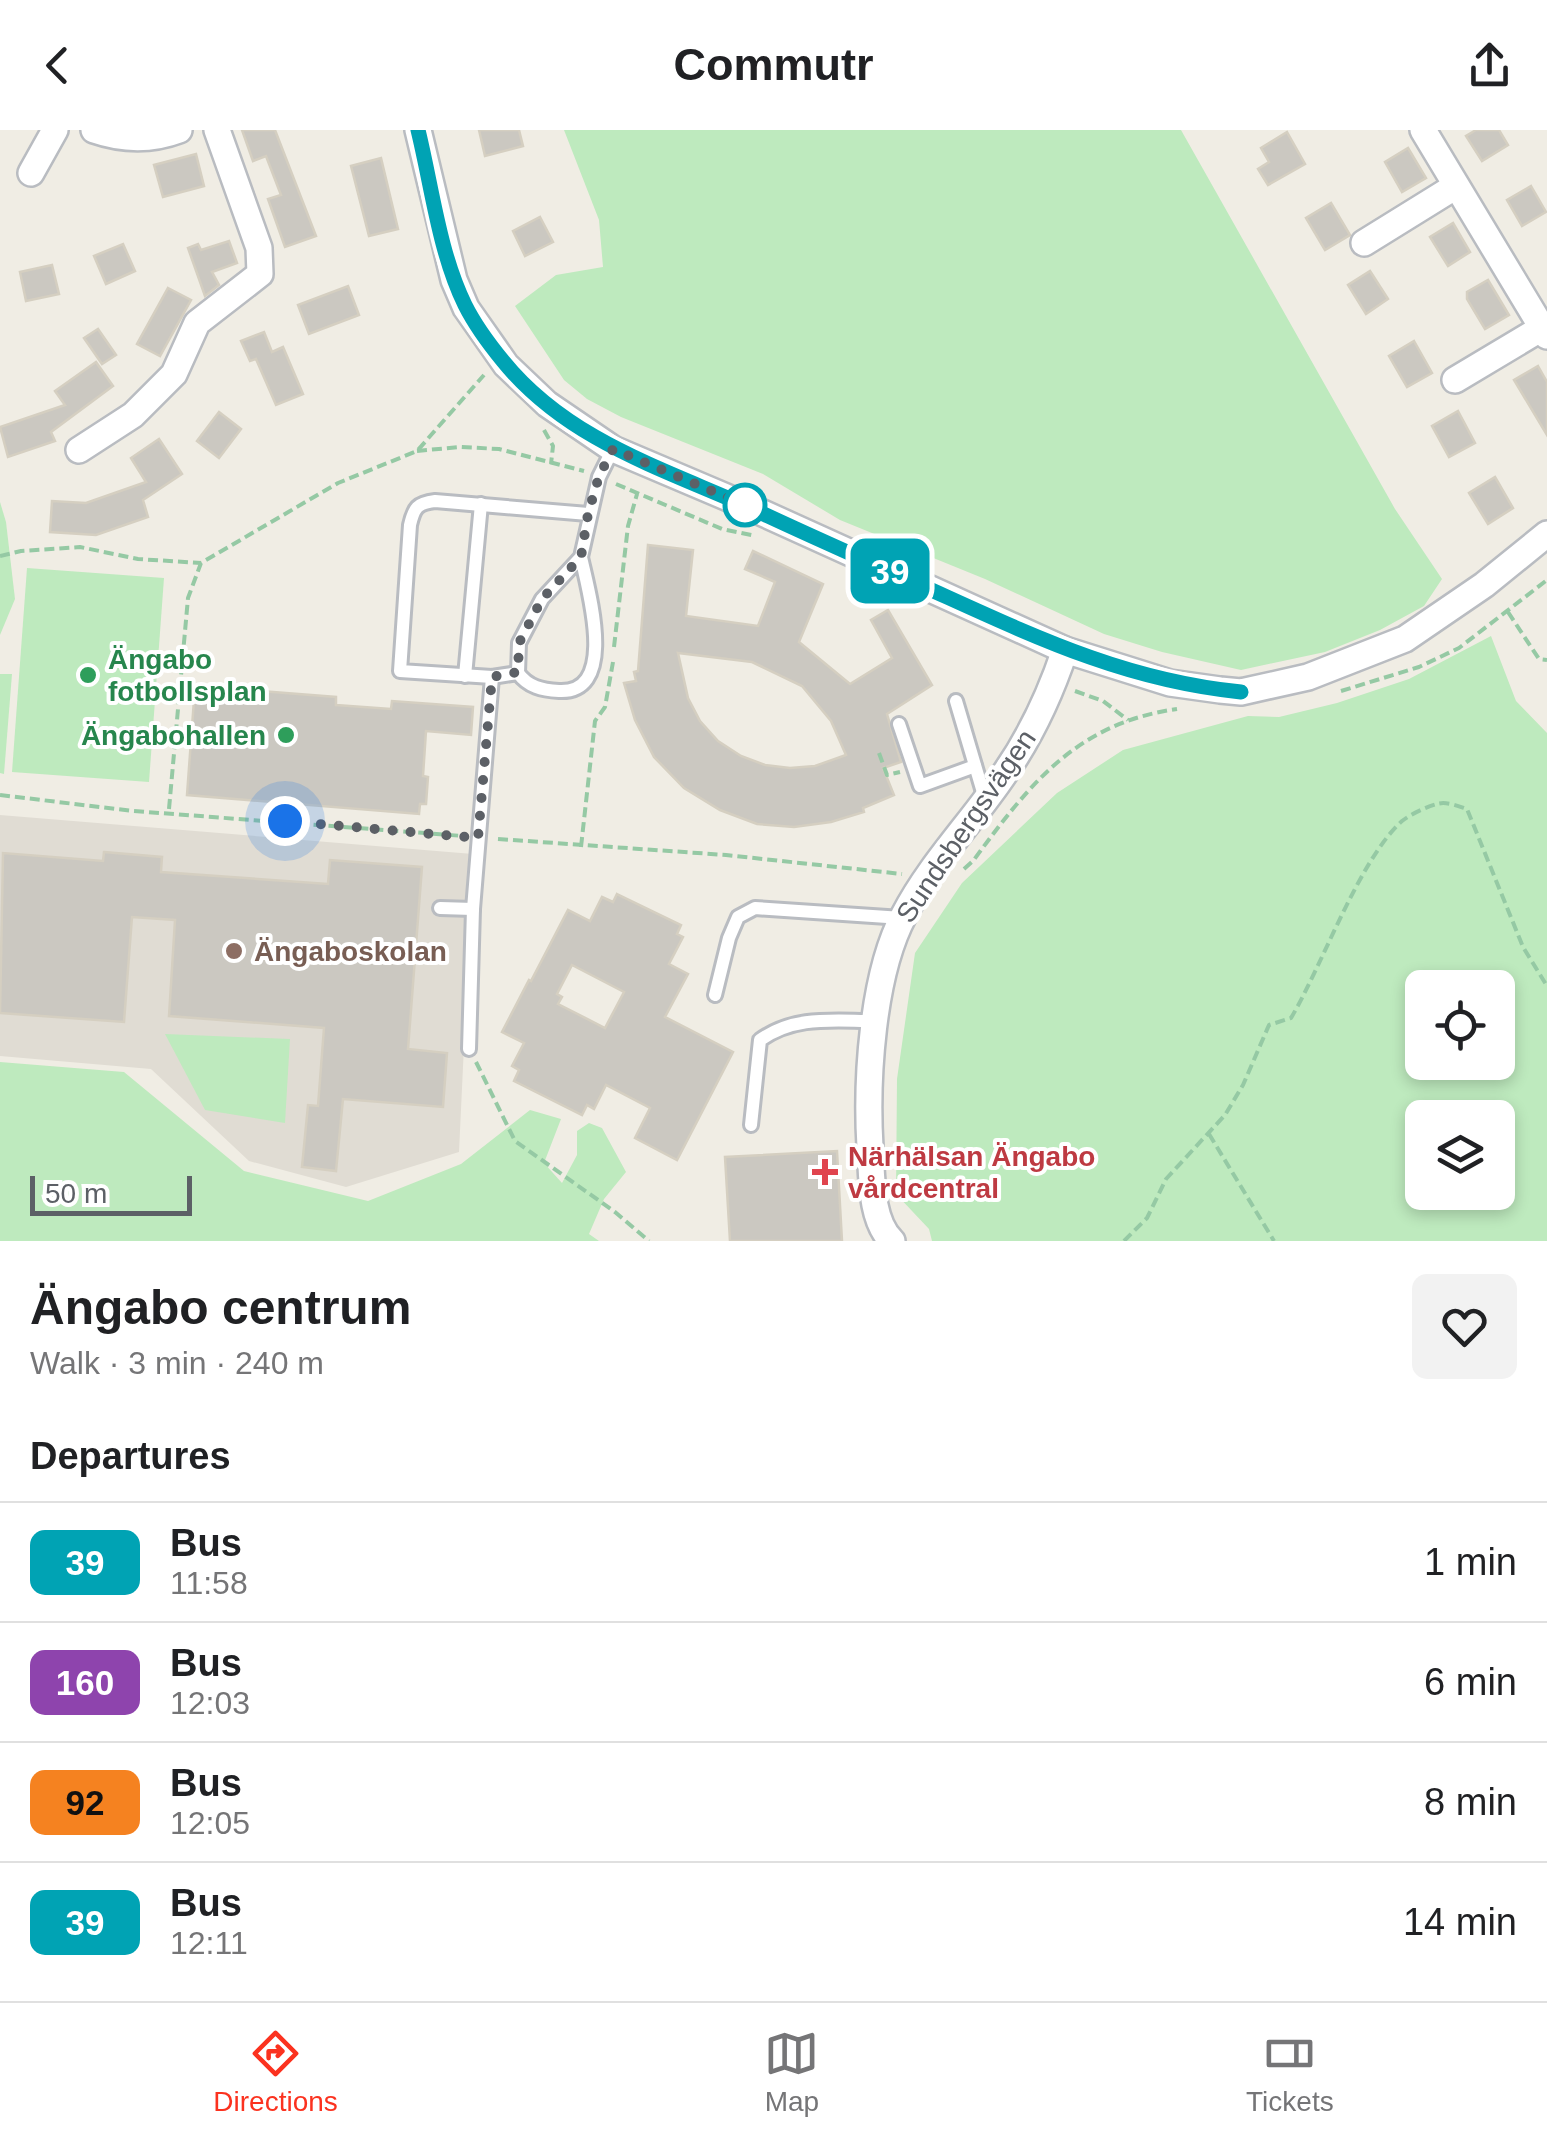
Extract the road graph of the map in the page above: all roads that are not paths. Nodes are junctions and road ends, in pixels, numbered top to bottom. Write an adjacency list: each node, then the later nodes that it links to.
1 (55, 130): 7 (street)
2 (94, 130): 3 (street)
3 (179, 130)
4 (216, 130): 13 (street)
5 (418, 130): 12 (street)
6 (1423, 130): 8 (street)
7 (30, 173)
8 (1456, 186): 9 (street); 10 (street)
9 (1364, 244)
10 (1544, 332): 11 (street)
11 (1455, 380)
12 (613, 449): 15 (lane); 18 (street)
13 (79, 450)
14 (481, 504): 15 (lane); 20 (lane); 20 (lane)
15 (588, 514): 17 (lane)
16 (1547, 534): 18 (street)
17 (581, 557): 19 (lane); 19 (lane)
18 (1065, 650): 25 (street, Sundsbergsvägen)
19 (518, 672): 21 (lane)
20 (465, 676): 21 (lane)
21 (492, 677): 27 (lane)
22 (956, 701): 24 (lane)
23 (899, 724): 24 (lane)
24 (976, 766): 25 (lane)
25 (985, 798): 28 (street, Sundsbergsvägen)
26 (440, 908): 27 (lane)
27 (473, 908): 31 (lane)
28 (902, 918): 29 (lane); 30 (street, Sundsbergsvägen)
29 (715, 995)
30 (874, 1020): 32 (lane); 33 (street, Sundsbergsvägen)
31 (470, 1049)
32 (751, 1125)
33 (892, 1241)

